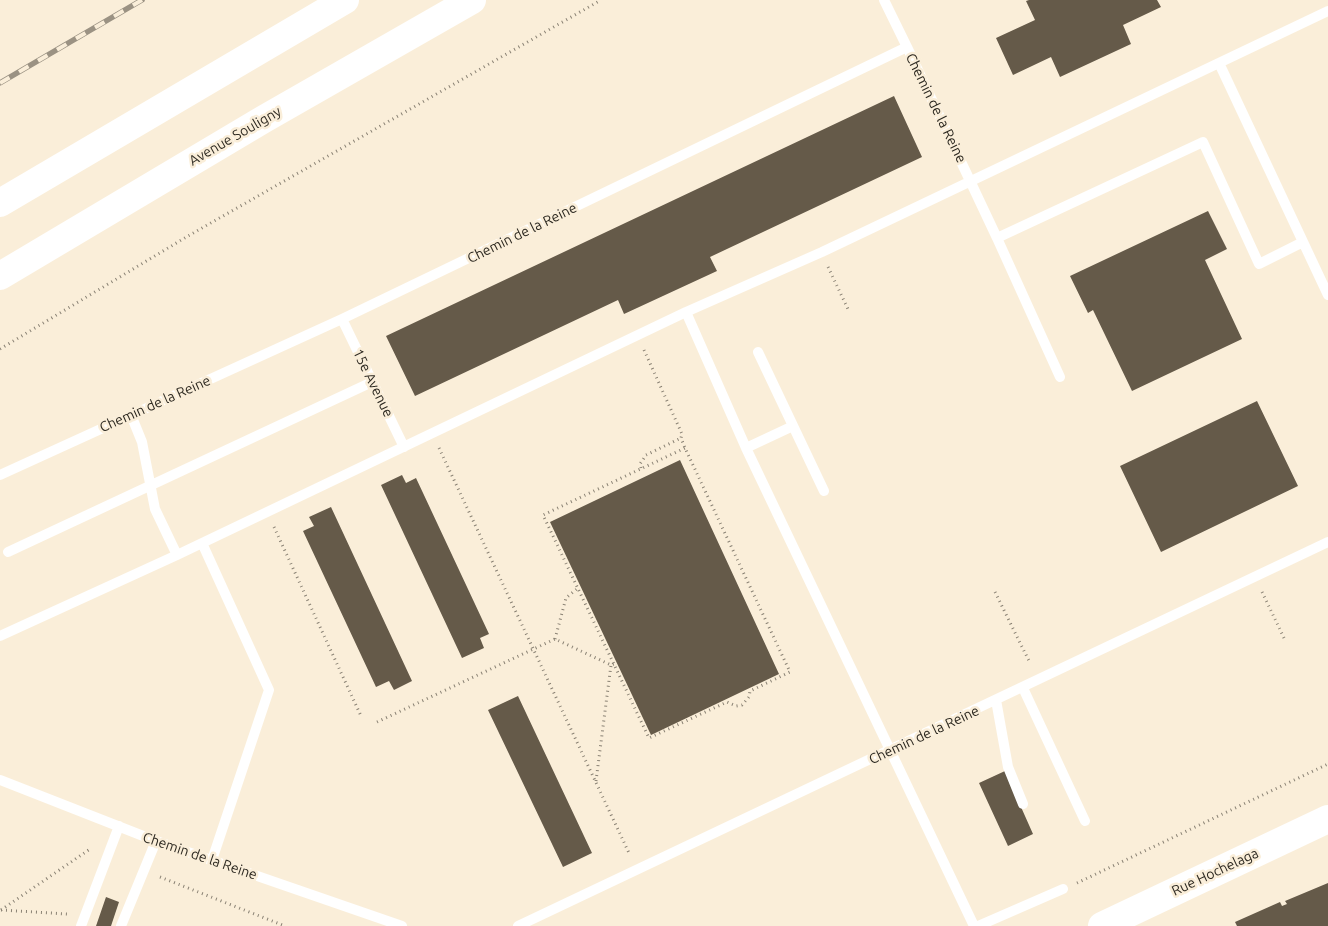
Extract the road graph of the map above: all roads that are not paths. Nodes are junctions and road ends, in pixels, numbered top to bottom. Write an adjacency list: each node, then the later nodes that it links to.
1 (345, 0): 8 (main road)
2 (472, 0): 11 (main road, Avenue Souligny)
3 (884, 0): 5 (lane)
4 (1328, 11): 6 (lane)
5 (907, 47): 7 (lane, Chemin de la Reine); 14 (lane, Chemin de la Reine)
6 (1219, 64): 7 (lane); 10 (lane)
7 (971, 181): 9 (lane, Chemin de la Reine); 13 (lane)
8 (0, 203)
9 (997, 238): 10 (lane); 16 (lane, Chemin de la Reine)
10 (1303, 242): 12 (lane)
11 (0, 276)
12 (1328, 295)
13 (686, 312): 20 (lane); 21 (lane)
14 (342, 319): 17 (lane, 15e Avenue); 18 (lane, Chemin de la Reine)
15 (758, 352): 19 (lane)
16 (1060, 378)
17 (372, 382): 20 (lane, 15e Avenue); 23 (lane)
18 (131, 415): 22 (lane, Chemin de la Reine); 23 (lane)
19 (793, 426): 21 (lane); 24 (lane)
20 (404, 447): 26 (lane)
21 (746, 448): 32 (lane)
22 (0, 475)
23 (150, 486): 27 (lane); 28 (lane)
24 (824, 491)
25 (1328, 542): 30 (lane, Chemin de la Reine)
26 (202, 543): 28 (lane); 39 (lane)
27 (8, 552)
28 (177, 555): 29 (lane)
29 (0, 636)
30 (1023, 688): 31 (lane, Chemin de la Reine); 36 (lane)
31 (996, 700): 32 (lane, Chemin de la Reine); 34 (lane)
32 (889, 751): 44 (lane, Chemin de la Reine); 45 (lane)
33 (0, 780): 37 (lane, Chemin de la Reine)
34 (1023, 804)
35 (1328, 819): 47 (main road, Rue Hochelaga)
36 (1085, 820)
37 (119, 826): 38 (lane, Chemin de la Reine); 41 (lane)
38 (156, 840): 39 (lane, Chemin de la Reine); 42 (lane)
39 (212, 860): 43 (lane, Chemin de la Reine)
40 (1063, 889): 46 (lane)
41 (81, 926)
42 (121, 926)
43 (402, 926)
44 (518, 926)
45 (974, 926)
46 (978, 926)
47 (1102, 926)

